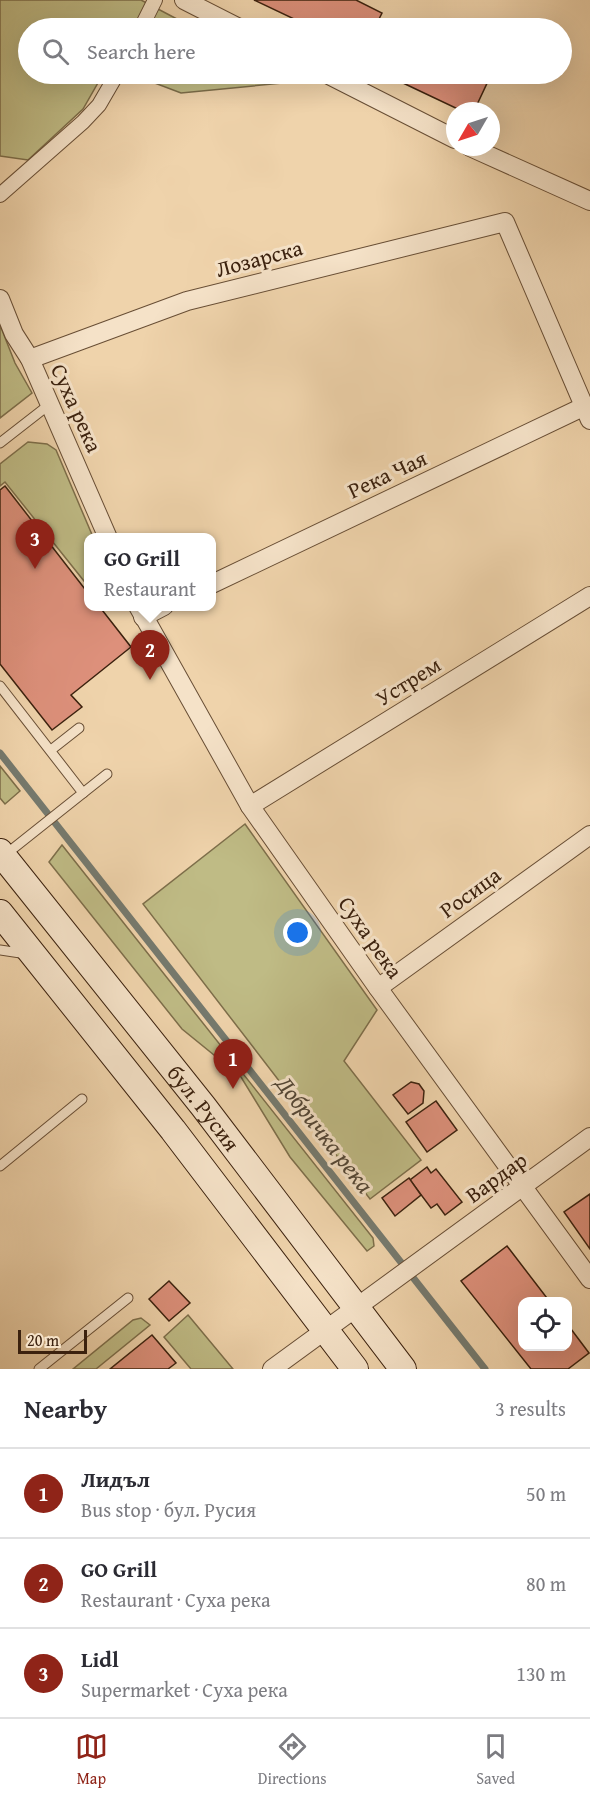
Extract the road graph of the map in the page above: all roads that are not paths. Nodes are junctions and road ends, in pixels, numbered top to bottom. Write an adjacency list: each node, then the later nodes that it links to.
1 (155, 0): 3 (street)
2 (184, 0): 4 (street)
3 (146, 18)
4 (223, 18)
5 (111, 84): 9 (street)
6 (347, 84): 7 (street)
7 (446, 134)
8 (490, 156): 10 (street)
9 (0, 195)
10 (590, 201)
11 (0, 299): 12 (street, Суха река)
12 (30, 359): 13 (street, Суха река); 14 (street, Лозарска)
13 (50, 404): 15 (lane); 16 (street, Суха река)
14 (586, 414): 17 (street, Река Чая)
15 (0, 443)
16 (106, 533)
17 (216, 582)
18 (590, 596): 25 (street, Устрем)
19 (140, 612): 25 (street, Суха река)
20 (0, 686): 22 (lane)
21 (80, 728): 22 (lane)
22 (51, 750): 24 (lane)
23 (108, 774): 24 (lane)
24 (83, 793): 27 (lane)
25 (250, 806): 31 (street, Суха река)
26 (590, 835): 31 (street, Росица)
27 (2, 854): 38 (main road, бул. Русия)
28 (0, 913): 30 (main road, бул. Русия)
29 (0, 950): 30 (lane)
30 (33, 955): 39 (main road, бул. Русия)
31 (378, 988): 35 (street, Суха река)
32 (82, 1099): 34 (lane)
33 (590, 1137): 35 (street, Вардар)
34 (0, 1166)
35 (523, 1187): 36 (street, Суха река); 38 (street, Вардар)
36 (590, 1279)
37 (128, 1298): 40 (lane)
38 (357, 1309): 39 (street); 43 (main road, бул. Русия)
39 (325, 1330): 41 (street); 42 (main road, бул. Русия)
40 (39, 1369)
41 (272, 1369)
42 (355, 1369)
43 (403, 1369)

